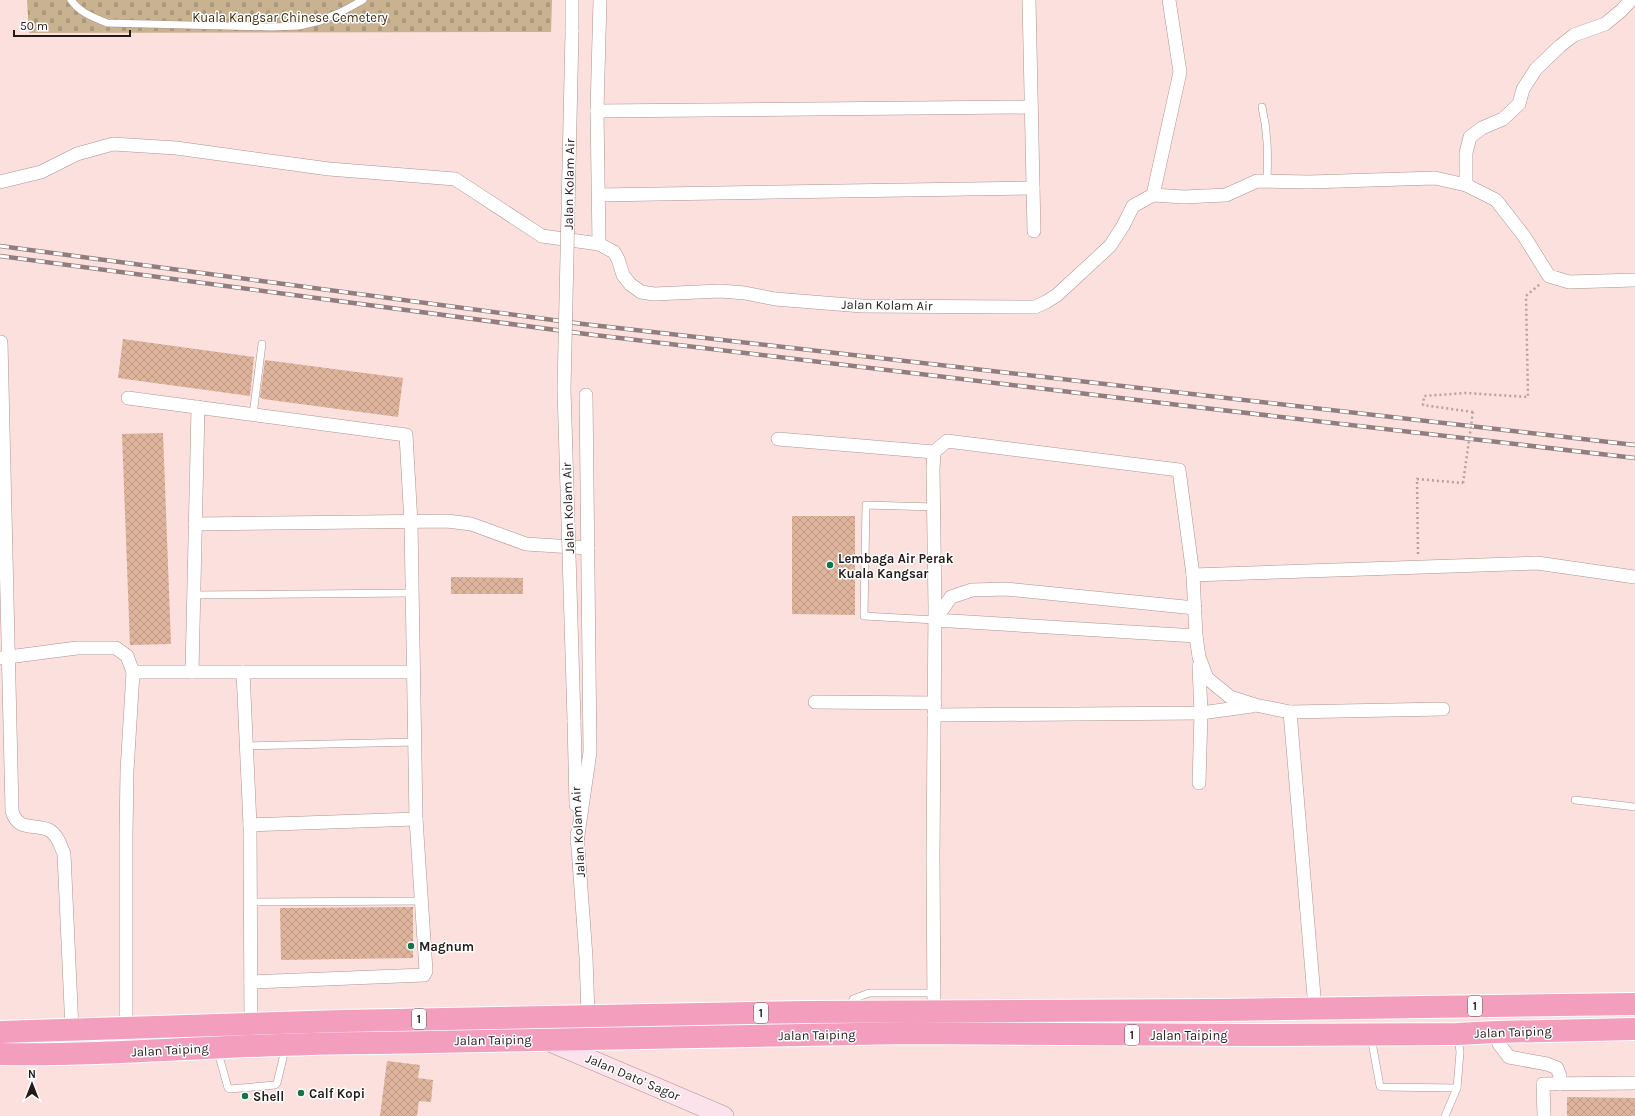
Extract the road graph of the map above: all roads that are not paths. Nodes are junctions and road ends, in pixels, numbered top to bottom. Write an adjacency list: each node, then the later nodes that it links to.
1 (71, 0): 2 (lane)
2 (363, 0)
3 (572, 0): 58 (street, Jalan Kolam Air, bridge)
4 (600, 0): 10 (street)
5 (1029, 0): 8 (street)
6 (1169, 0): 16 (street)
7 (1631, 0): 13 (street)
8 (1031, 107): 10 (street); 14 (street)
9 (1262, 107): 11 (lane)
10 (597, 112): 15 (street)
11 (1267, 181): 13 (street); 16 (street)
12 (0, 182): 18 (street)
13 (1466, 185): 19 (street)
14 (1033, 188): 15 (street); 17 (street)
15 (599, 195): 18 (street)
16 (1153, 195): 18 (street, Jalan Kolam Air)
17 (1034, 231)
18 (599, 244)
19 (1635, 280)
20 (1, 342): 40 (street)
21 (262, 344): 25 (lane)
22 (586, 395): 31 (street)
23 (128, 398): 24 (street)
24 (198, 407): 25 (street); 30 (street)
25 (253, 415): 29 (street)
26 (778, 439): 27 (street)
27 (934, 452): 28 (street); 32 (street)
28 (935, 507): 37 (street); 37 (lane)
29 (411, 523): 30 (street); 31 (street); 34 (street)
30 (195, 524): 35 (street)
31 (588, 548): 58 (street)
32 (1193, 575): 33 (street); 36 (street)
33 (1635, 577)
34 (412, 593): 35 (lane); 44 (street)
35 (193, 595): 42 (street)
36 (1195, 608): 37 (street); 38 (street)
37 (935, 620): 38 (street); 47 (street)
38 (1196, 636): 39 (street)
39 (1199, 656): 46 (street); 50 (street)
40 (4, 657): 41 (street); 69 (street)
41 (132, 672): 42 (street); 67 (street)
42 (192, 672): 43 (street)
43 (243, 672): 44 (street); 52 (street)
44 (413, 672): 51 (street)
45 (815, 702): 47 (street)
46 (1255, 705): 49 (street); 50 (street)
47 (934, 709): 50 (street); 62 (street)
48 (1443, 709): 49 (street)
49 (1290, 712): 64 (street)
50 (1201, 713): 53 (street)
51 (415, 742): 52 (lane); 56 (street)
52 (248, 746): 57 (street)
53 (1199, 783)
54 (1575, 800): 55 (lane)
55 (1635, 807)
56 (416, 819): 57 (street); 59 (street)
57 (250, 825): 60 (street)
58 (577, 842): 65 (street, Jalan Kolam Air)
59 (423, 901): 60 (lane); 61 (street)
60 (251, 902): 61 (street)
61 (251, 982): 66 (street)
62 (934, 1002): 64 (highway, Jalan Taiping / 1); 65 (highway, Jalan Taiping / 1); 72 (highway)
63 (1635, 1004): 64 (highway, Jalan Taiping / 1)
64 (1315, 1008): 73 (highway)
65 (588, 1016): 66 (highway, Jalan Taiping / 1); 75 (highway)
66 (251, 1024): 67 (highway, Jalan Taiping / 1); 78 (street)
67 (126, 1028): 69 (highway, Jalan Taiping / 1)
68 (1635, 1029): 71 (highway, Jalan Taiping / 1)
69 (72, 1030): 70 (highway, Jalan Taiping / 1)
70 (0, 1032)
71 (1496, 1032): 74 (highway, Jalan Taiping / 1); 82 (street)
72 (981, 1034): 73 (highway, Jalan Taiping / 1); 75 (highway, Jalan Taiping / 1)
73 (1364, 1034): 74 (highway, Jalan Taiping / 1); 83 (lane)
74 (1457, 1034): 83 (lane)
75 (628, 1038): 76 (highway, Jalan Taiping / 1)
76 (542, 1039): 77 (highway, Jalan Taiping / 1); 84 (main road, Jalan Dato' Sagor)
77 (286, 1044): 78 (highway, Jalan Taiping / 1); 79 (lane)
78 (251, 1046): 79 (highway, Jalan Taiping / 1)
79 (217, 1047): 80 (highway, Jalan Taiping / 1)
80 (0, 1054)
81 (1635, 1083): 82 (street)
82 (1560, 1084): 86 (street)
83 (1457, 1088): 85 (lane)
84 (724, 1116)
85 (1446, 1116)
86 (1544, 1116)

